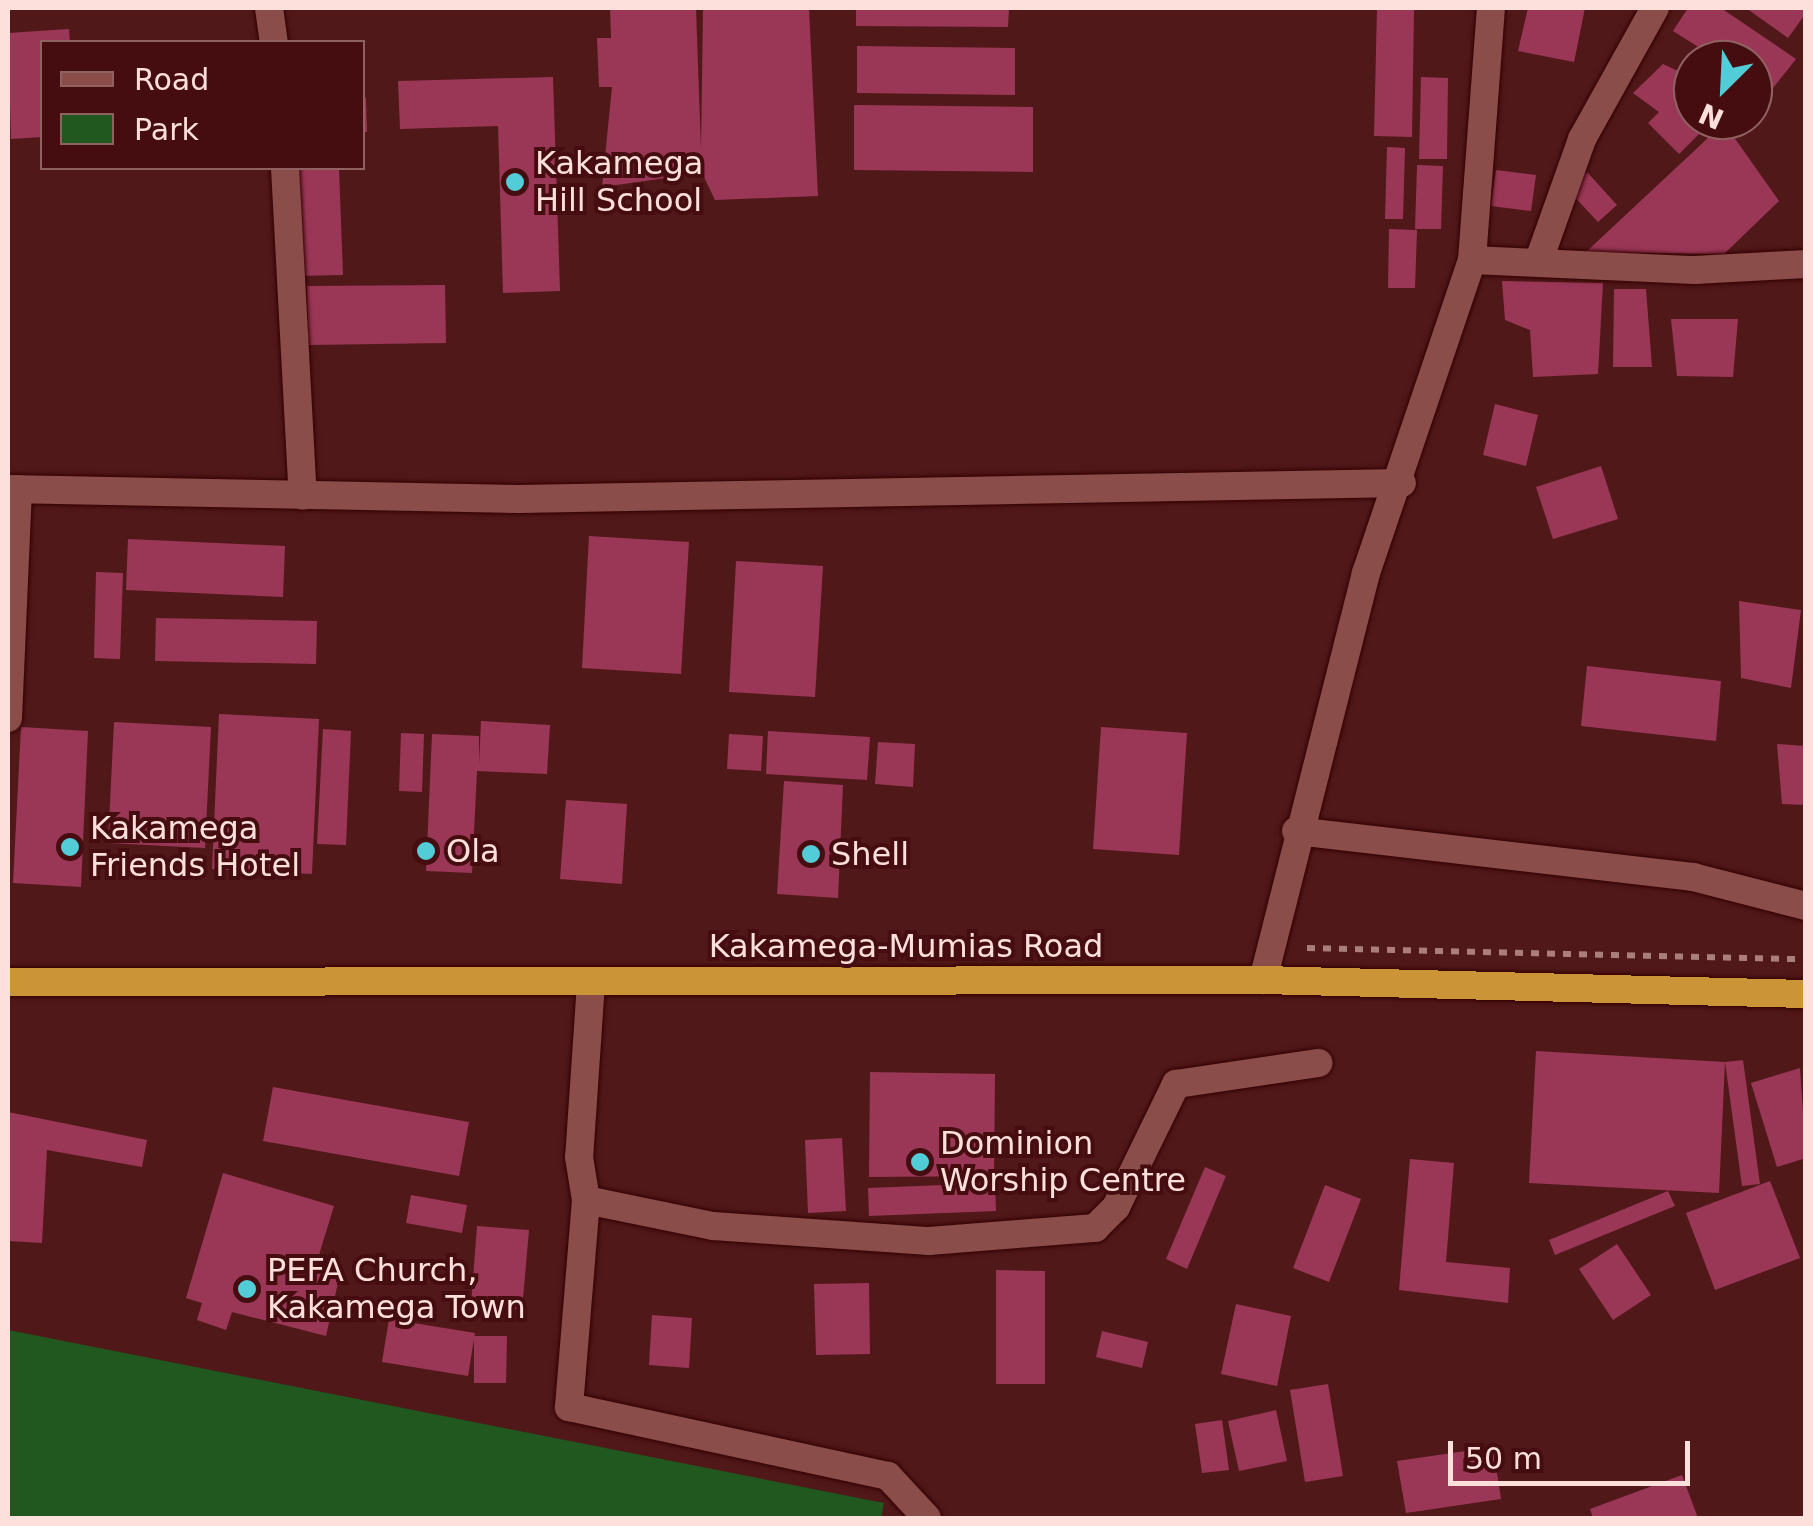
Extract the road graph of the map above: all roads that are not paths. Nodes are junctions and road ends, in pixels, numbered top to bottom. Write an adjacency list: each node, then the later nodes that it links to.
1 (269, 8): 4 (street)
2 (1491, 8): 6 (street)
3 (1656, 8): 7 (street)
4 (274, 40)
5 (285, 170): 11 (street)
6 (1472, 260): 7 (street); 9 (street)
7 (1539, 260): 8 (street)
8 (1806, 264)
9 (1402, 483): 11 (street); 13 (street)
10 (13, 489): 11 (street); 12 (street)
11 (303, 496)
12 (8, 700)
13 (1296, 831): 14 (street); 15 (street)
14 (1806, 906)
15 (1263, 980): 17 (highway, Kakamega-Mumias Road); 18 (highway, Kakamega-Mumias Road)
16 (8, 982): 17 (highway, Kakamega-Mumias Road)
17 (592, 982): 20 (street)
18 (1806, 994)
19 (1318, 1063): 20 (street)
20 (586, 1200): 21 (street)
21 (923, 1517)

